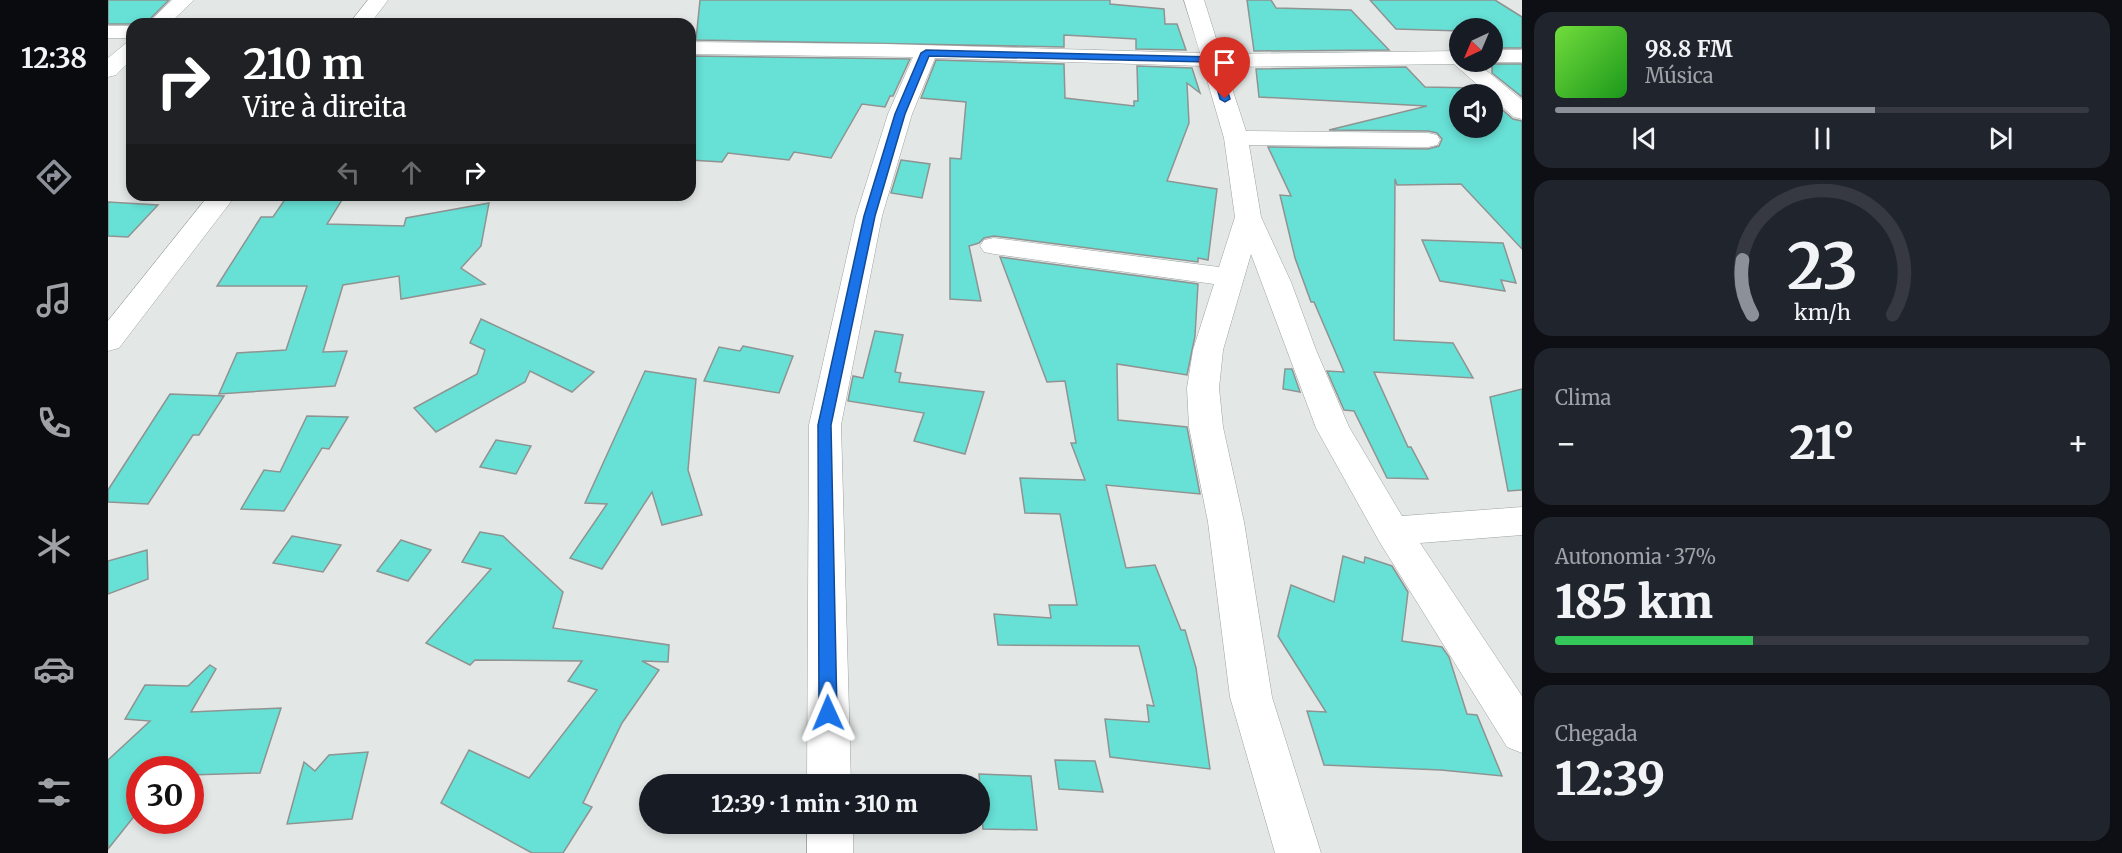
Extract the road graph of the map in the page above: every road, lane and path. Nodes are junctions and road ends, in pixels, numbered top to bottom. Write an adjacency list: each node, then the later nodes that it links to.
1 (184, 0): 4 (street)
2 (378, 0): 5 (street)
3 (1194, 0): 14 (street)
4 (164, 18)
5 (364, 18)
6 (108, 32): 7 (street)
7 (126, 32)
8 (696, 48): 9 (street)
9 (926, 53): 14 (street); 28 (street)
10 (126, 54): 15 (street)
11 (1503, 56): 12 (street)
12 (1522, 56)
13 (1449, 58): 14 (street)
14 (1214, 60): 18 (street)
15 (108, 70)
16 (1476, 72): 17 (street)
17 (1522, 112)
18 (1236, 138): 19 (street); 21 (street)
19 (1428, 140)
20 (218, 201): 24 (street)
21 (1248, 216): 23 (street); 26 (street)
22 (994, 246): 23 (street)
23 (1230, 277): 31 (street)
24 (108, 341)
25 (1522, 521): 26 (street)
26 (1392, 531): 27 (street)
27 (1522, 733)
28 (829, 774)
29 (830, 834): 30 (street)
30 (830, 853)
31 (1298, 853)

